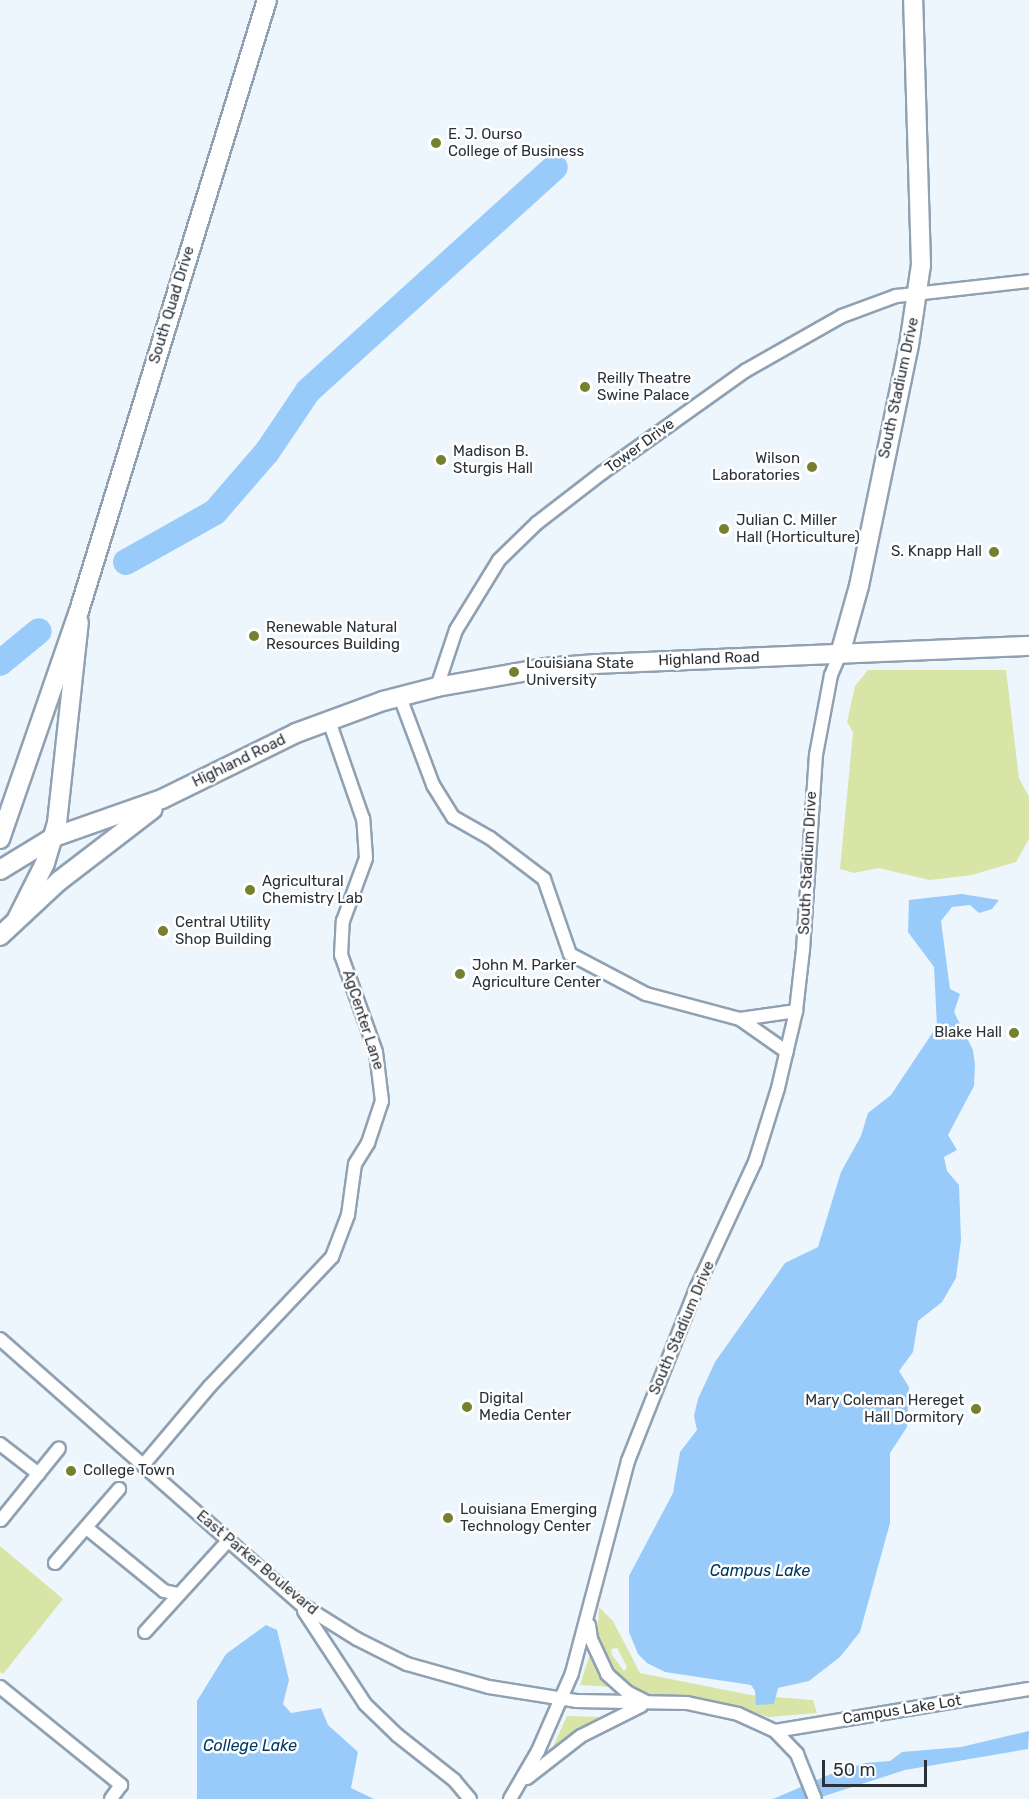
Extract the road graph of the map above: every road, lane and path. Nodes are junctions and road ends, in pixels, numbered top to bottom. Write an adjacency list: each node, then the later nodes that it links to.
1 (267, 0): 5 (street, South Quad Drive)
2 (913, 0): 4 (street, South Stadium Drive)
3 (1029, 281): 4 (street, Tower Drive)
4 (917, 293): 7 (street, South Stadium Drive); 8 (street, Tower Drive)
5 (79, 611): 12 (street, South Quad Drive); 13 (street, South Quad Drive)
6 (1029, 646): 7 (street, Highland Road)
7 (840, 654): 8 (street, Highland Road); 17 (street, South Stadium Drive)
8 (437, 687): 9 (street, Highland Road)
9 (400, 697): 10 (street, Highland Road); 18 (street)
10 (329, 721): 11 (street, Highland Road); 23 (street, AgCenter Lane)
11 (162, 799): 12 (street, Highland Road); 15 (street, Highland Road)
12 (54, 837): 14 (street, Highland Road); 15 (street, South Quad Drive)
13 (0, 839)
14 (0, 870)
15 (17, 919): 16 (street, Highland Road)
16 (0, 936)
17 (796, 1011): 18 (street); 19 (street, South Stadium Drive)
18 (740, 1019): 19 (street)
19 (787, 1052): 32 (street, South Stadium Drive)
20 (0, 1340): 23 (street, East Parker Boulevard)
21 (0, 1444): 24 (street)
22 (60, 1449): 24 (street)
23 (144, 1464): 28 (street, East Parker Boulevard)
24 (39, 1474): 26 (street)
25 (119, 1489): 27 (street)
26 (1, 1520)
27 (88, 1529): 29 (street); 31 (street)
28 (227, 1542): 30 (street, East Parker Boulevard); 31 (street)
29 (55, 1563)
30 (287, 1592): 36 (street, East Parker Boulevard); 41 (street)
31 (177, 1594): 33 (street)
32 (589, 1619): 36 (street, South Stadium Drive); 37 (street)
33 (145, 1632)
34 (0, 1687): 40 (street)
35 (1029, 1689): 38 (street, Campus Lake Lot)
36 (561, 1698): 37 (street, East Parker Boulevard); 39 (street, South Stadium Drive)
37 (649, 1703): 38 (street, East Parker Boulevard); 39 (street)
38 (775, 1731): 43 (street)
39 (521, 1782): 42 (street)
40 (111, 1799)
41 (470, 1799)
42 (510, 1799)
43 (815, 1799)

